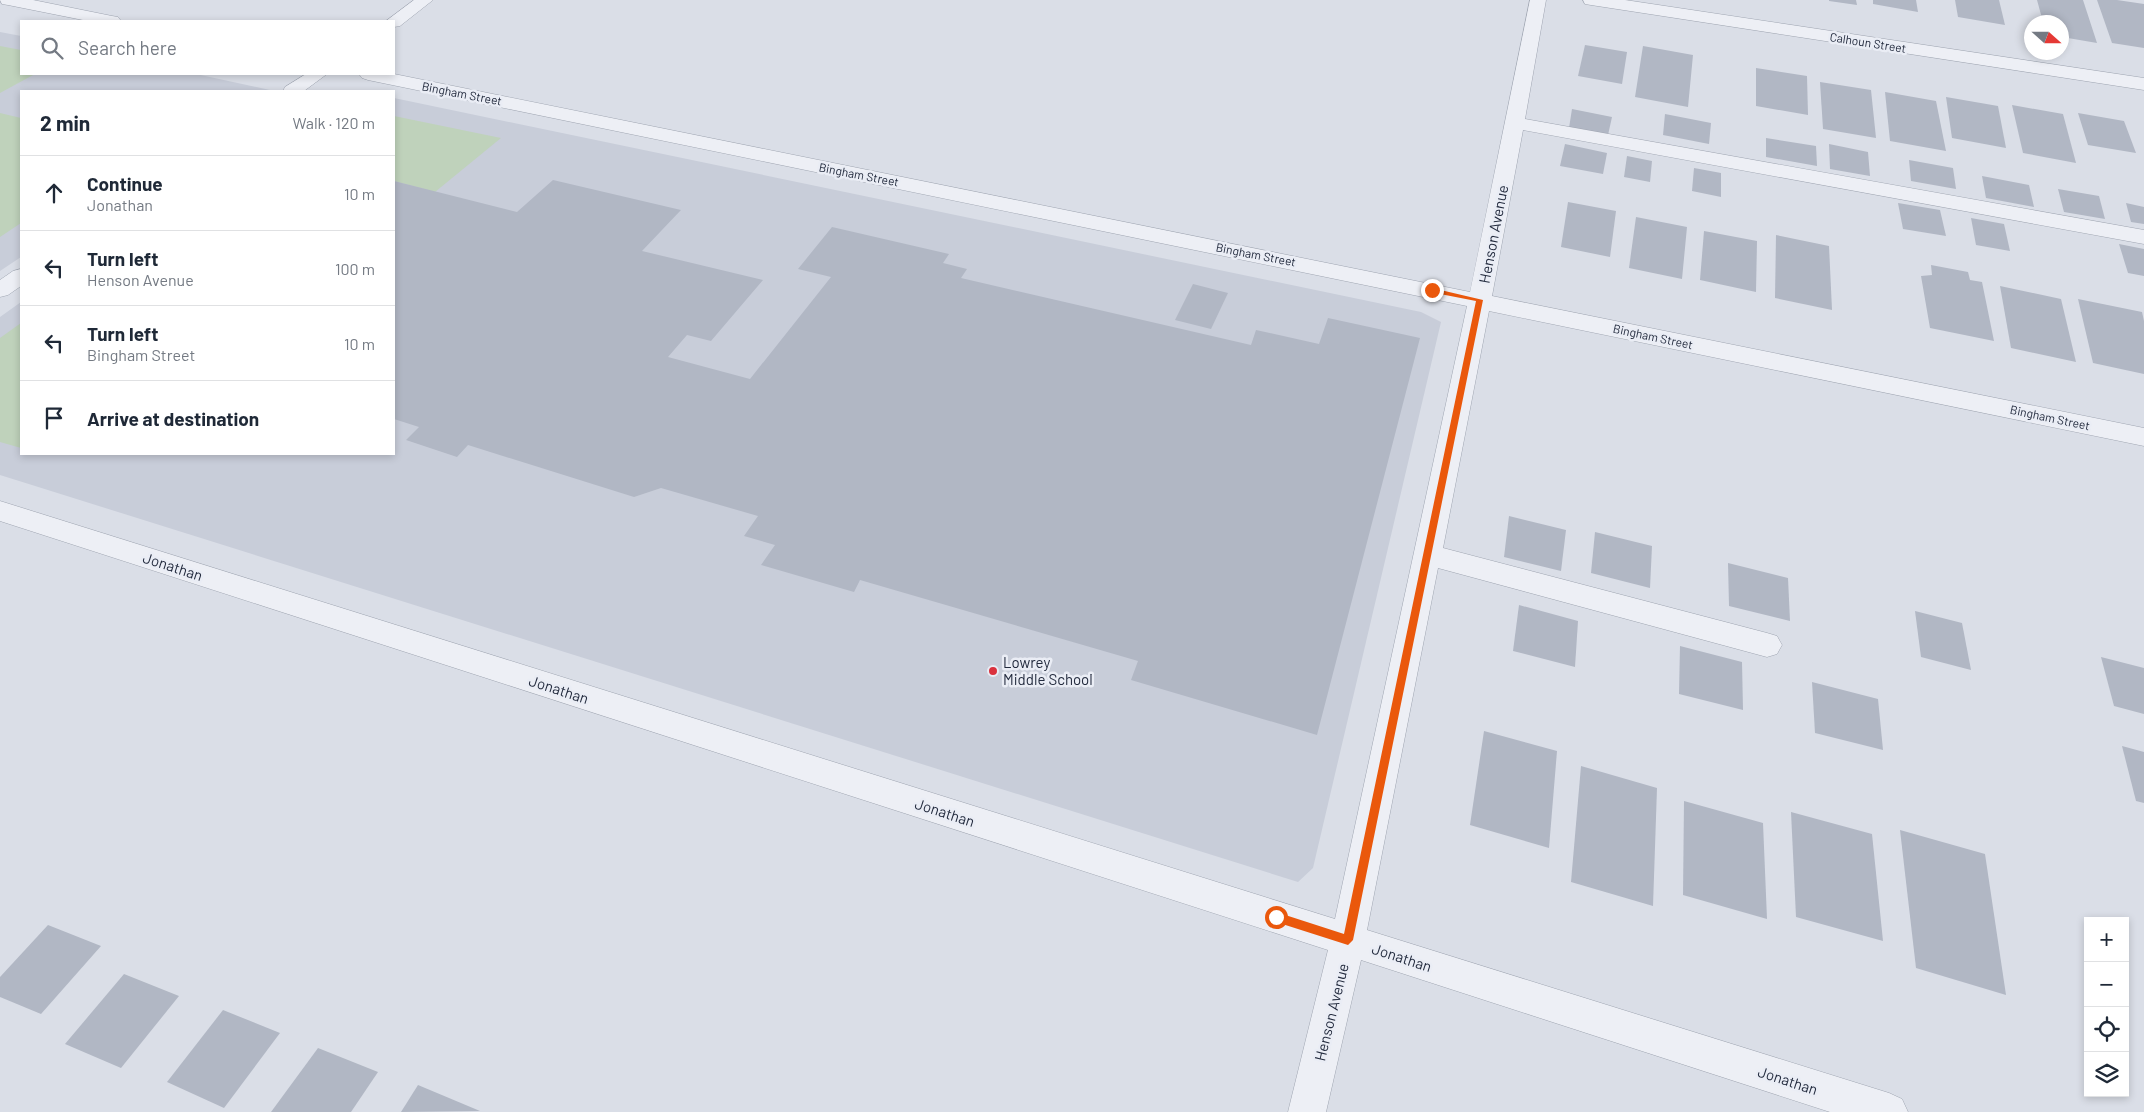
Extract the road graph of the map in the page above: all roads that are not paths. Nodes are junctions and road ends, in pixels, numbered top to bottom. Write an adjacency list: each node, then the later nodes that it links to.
1 (8, 0): 5 (street)
2 (425, 0): 6 (street)
3 (1538, 0): 11 (street, Henson Avenue)
4 (1591, 0): 9 (street, Calhoun Street)
5 (107, 20)
6 (395, 21)
7 (316, 75): 10 (street)
8 (373, 75): 15 (street, Bingham Street)
9 (2144, 84)
10 (294, 90)
11 (1515, 123): 12 (street); 15 (street, Henson Avenue)
12 (2144, 237)
13 (20, 277): 14 (street)
14 (0, 290)
15 (1480, 300): 16 (street, Bingham Street); 18 (street, Henson Avenue)
16 (2144, 437)
17 (0, 511): 20 (street, Jonathan)
18 (1428, 555): 19 (street); 20 (street, Henson Avenue)
19 (1767, 645)
20 (1348, 940): 21 (street, Henson Avenue); 22 (street, Jonathan)
21 (1307, 1112)
22 (1889, 1112)

